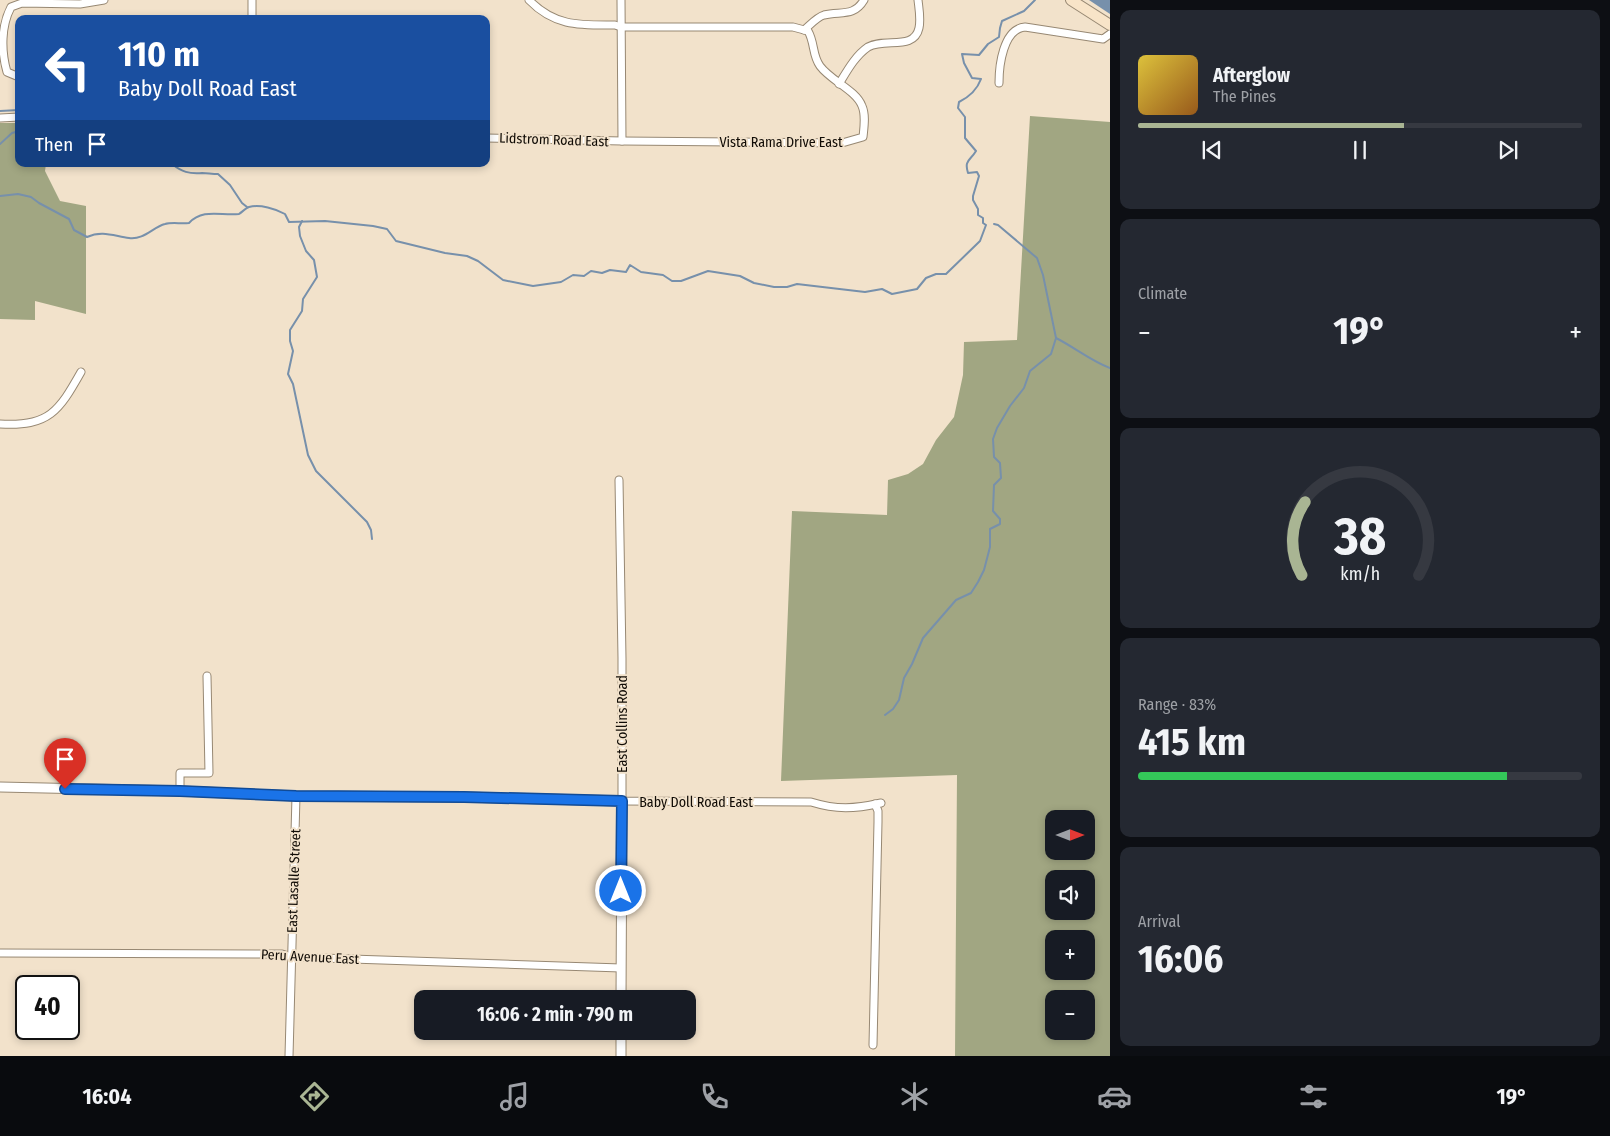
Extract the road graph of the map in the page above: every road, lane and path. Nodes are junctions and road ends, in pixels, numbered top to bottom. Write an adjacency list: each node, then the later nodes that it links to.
1 (104, 0): 13 (street)
2 (252, 0): 8 (street)
3 (529, 0): 10 (street)
4 (621, 0): 10 (street)
5 (864, 0): 11 (street)
6 (918, 0): 15 (street)
7 (1071, 0): 9 (main road)
8 (252, 15)
9 (1110, 25)
10 (621, 27): 11 (street); 19 (street)
11 (804, 30): 15 (street, Vista Rama Drive East)
12 (1110, 34): 14 (street)
13 (15, 76)
14 (999, 83)
15 (839, 84): 19 (street, Vista Rama Drive East)
16 (15, 117): 17 (street)
17 (0, 118)
18 (490, 138): 19 (street, Lidstrom Road East)
19 (622, 142)
20 (80, 372): 21 (street)
21 (0, 424)
22 (619, 480): 27 (street, East Collins Road)
23 (207, 676): 25 (street)
24 (0, 788): 25 (street, Baby Doll Road East)
25 (180, 791): 26 (street, Baby Doll Road East)
26 (296, 796): 27 (street, Baby Doll Road East); 29 (street, East Lasalle Street)
27 (622, 801): 30 (street, East Collins Road); 33 (street, Baby Doll Road East)
28 (0, 953): 29 (street, Peru Avenue East)
29 (291, 958): 30 (street, Peru Avenue East); 34 (street, East Lasalle Street)
30 (621, 968): 31 (street, East Collins Road)
31 (621, 990)
32 (621, 1040): 35 (street)
33 (874, 1044)
34 (289, 1056)
35 (621, 1056)

